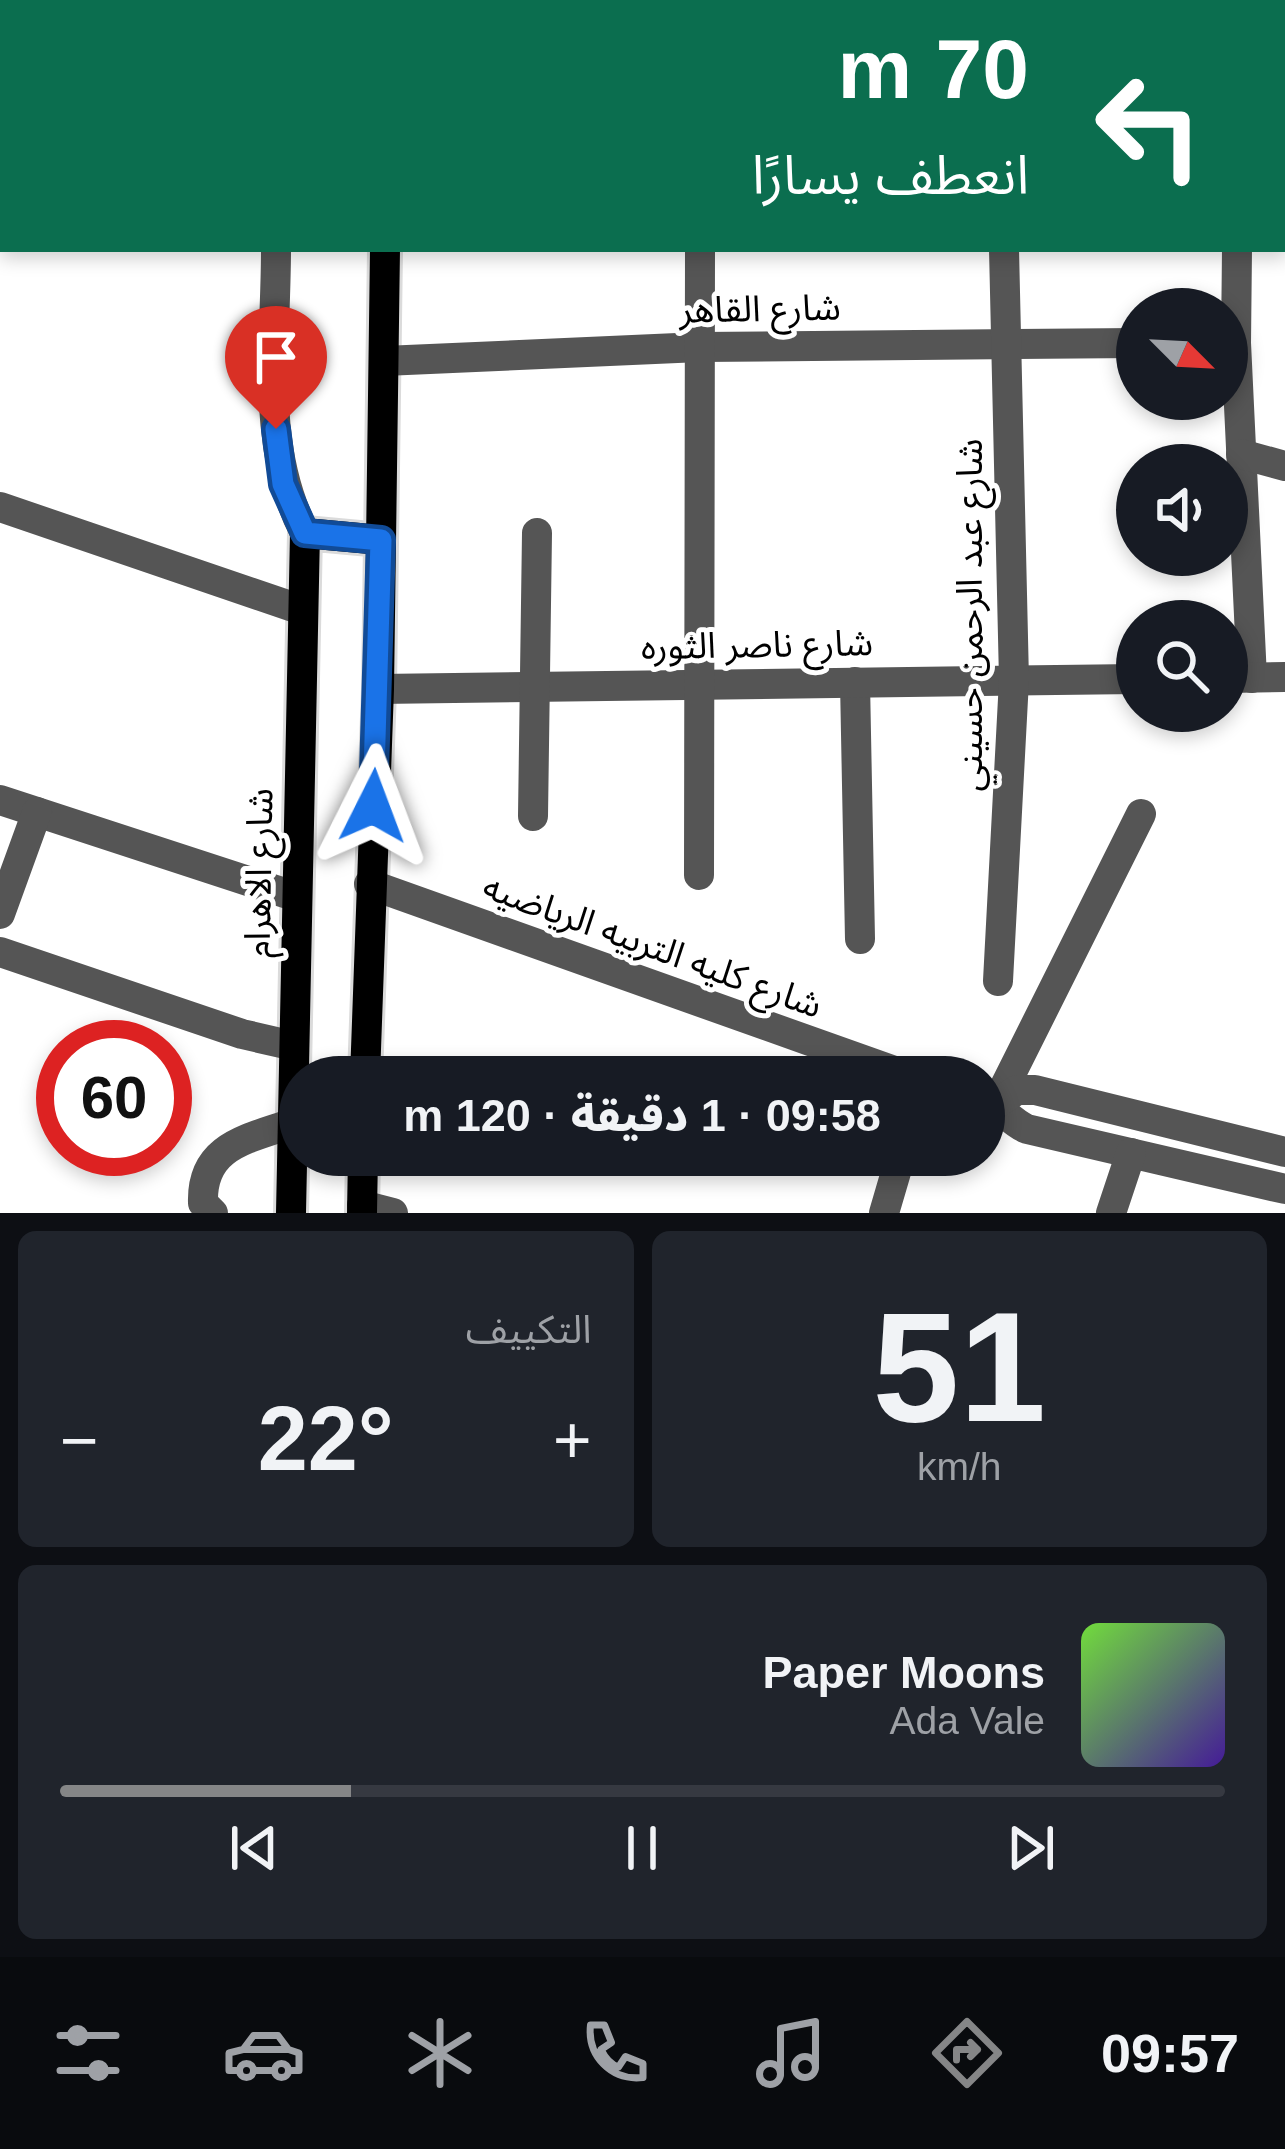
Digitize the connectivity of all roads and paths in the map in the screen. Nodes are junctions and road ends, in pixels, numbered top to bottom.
1 (276, 252) edge
2 (386, 252) edge
3 (700, 252) edge
4 (1004, 252) edge
5 (1237, 252) edge
6 (1235, 288) edge
7 (1007, 343) junction
8 (1116, 343) edge
9 (700, 347) junction
10 (384, 361) junction
11 (1248, 456) edge
12 (1285, 466) edge
13 (0, 507) edge
14 (305, 533) junction
15 (537, 533) dead end
16 (381, 540) junction
17 (302, 610) junction
18 (1285, 677) edge
19 (1248, 678) edge
20 (1116, 679) edge
21 (1014, 680) junction
22 (855, 682) junction
23 (699, 684) junction
24 (534, 686) junction
25 (379, 689) junction
26 (0, 800) edge
27 (37, 812) junction
28 (1141, 814) dead end
29 (533, 816) dead end
30 (699, 875) dead end
31 (369, 884) junction
32 (297, 897) junction
33 (0, 914) edge
34 (860, 939) dead end
35 (0, 952) edge
36 (998, 981) dead end
37 (294, 1046) junction
38 (294, 1056) edge
39 (365, 1056) edge
40 (846, 1056) edge
41 (1005, 1073) edge
42 (1005, 1095) edge
43 (1005, 1117) edge
44 (279, 1128) edge
45 (1285, 1152) edge
46 (1131, 1154) junction
47 (292, 1176) edge
48 (363, 1176) edge
49 (895, 1176) edge
50 (1285, 1189) edge
51 (362, 1209) edge
52 (213, 1213) edge
53 (291, 1213) edge
54 (393, 1213) edge
55 (884, 1213) edge
56 (1111, 1213) edge

1 - 14 street
2 - 10 main road
3 - 9 street
4 - 7 street, شارع عبد الرحمن حسيني
5 - 6 street
7 - 8 street, شارع القاهر
7 - 9 street, شارع القاهر
7 - 21 street, شارع عبد الرحمن حسيني
9 - 10 street, شارع القاهر
9 - 23 street
10 - 16 main road
11 - 12 street
13 - 17 street
14 - 16 main road
14 - 17 main road, شارع الاهرام
15 - 24 street
16 - 25 main road
17 - 32 main road, شارع الاهرام
18 - 19 street
20 - 21 street, شارع ناصر الثوره
21 - 22 street, شارع ناصر الثوره
21 - 36 street, شارع عبد الرحمن حسيني
22 - 23 street, شارع ناصر الثوره
22 - 34 street
23 - 24 street, شارع ناصر الثوره
23 - 30 street
24 - 25 street, شارع ناصر الثوره
24 - 29 street
25 - 31 main road
26 - 27 street
27 - 32 street
27 - 33 street
28 - 41 street
31 - 39 main road
31 - 40 street, شارع كليه التربيه الرياضيه
32 - 37 main road, شارع الاهرام
35 - 37 street
37 - 38 main road, شارع الاهرام
42 - 45 street
43 - 46 street
44 - 52 street
46 - 50 street
46 - 56 street
47 - 53 main road, شارع الاهرام
48 - 51 main road
49 - 55 street
51 - 54 street

